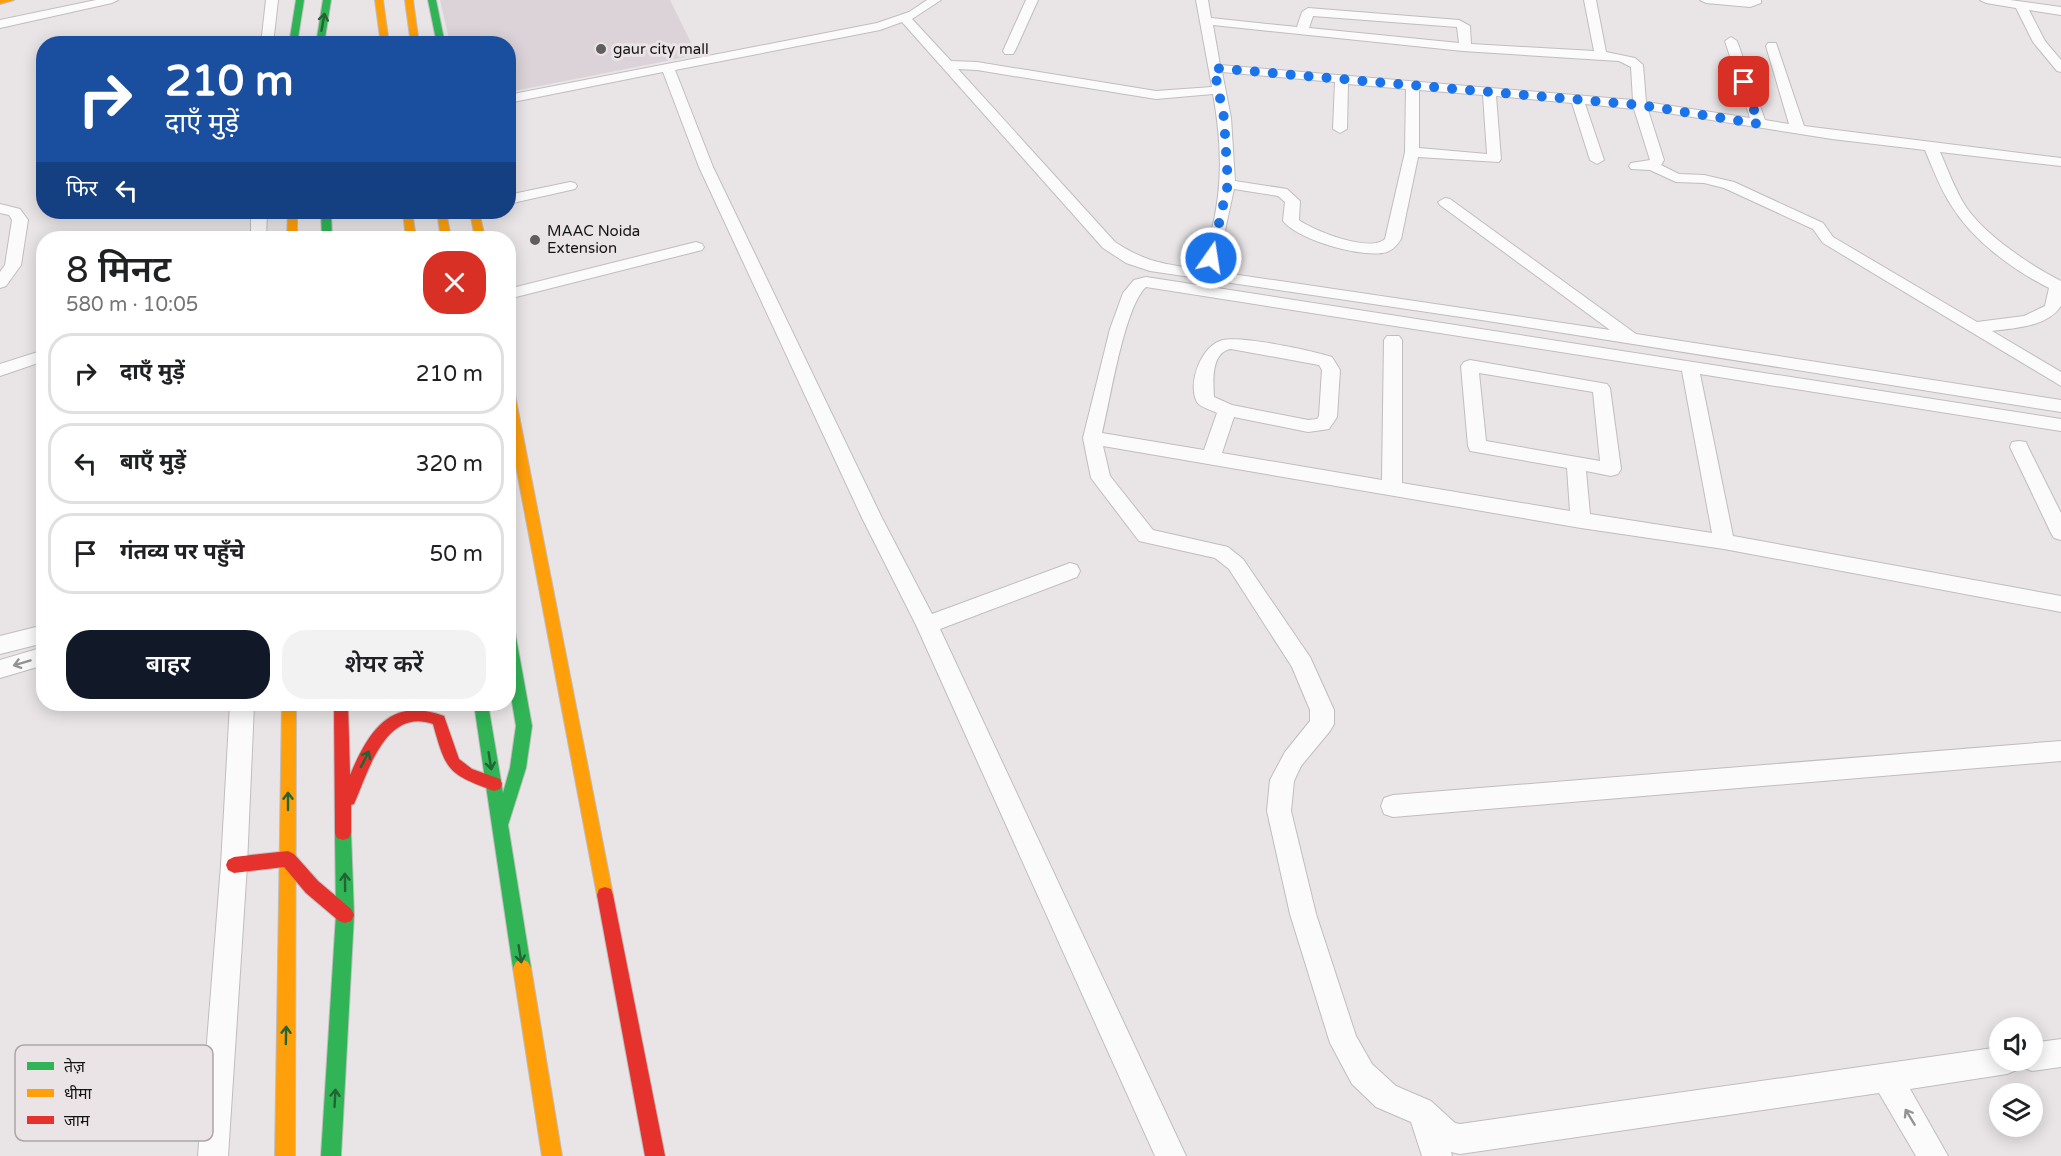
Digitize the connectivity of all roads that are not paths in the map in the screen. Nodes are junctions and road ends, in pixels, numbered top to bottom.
1 (10, 0) edge
2 (112, 0) edge
3 (272, 0) edge
4 (327, 0) edge
5 (379, 0) edge
6 (409, 0) edge
7 (432, 0) edge
8 (935, 0) edge
9 (1032, 0) edge
10 (1202, 0) edge
11 (1337, 0) edge
12 (1590, 0) edge
13 (1706, 0) edge
14 (1755, 0) edge
15 (1986, 0) edge
16 (0, 2) edge
17 (298, 6) edge
18 (2021, 6) junction
19 (2061, 11) edge
20 (1337, 14) junction
21 (270, 16) junction
22 (905, 18) junction
23 (1208, 21) junction
24 (3, 30) edge
25 (1302, 30) junction
26 (268, 36) edge
27 (293, 36) edge
28 (321, 36) edge
29 (397, 36) edge
30 (401, 36) edge
31 (439, 36) edge
32 (1731, 41) dead end
33 (1772, 46) dead end
34 (1465, 47) junction
35 (1008, 51) dead end
36 (1601, 56) junction
37 (947, 65) junction
38 (1214, 68) junction
39 (2061, 68) edge
40 (668, 69) junction
41 (1342, 80) junction
42 (1413, 86) junction
43 (1219, 90) junction
44 (1489, 93) junction
45 (516, 98) edge
46 (1577, 99) junction
47 (1640, 105) junction
48 (1759, 124) junction
49 (1340, 129) dead end
50 (1798, 130) junction
51 (1931, 147) junction
52 (1412, 152) junction
53 (1597, 160) dead end
54 (2061, 162) edge
55 (1636, 166) dead end
56 (1653, 166) junction
57 (1228, 184) junction
58 (570, 186) dead end
59 (516, 198) edge
60 (1445, 202) dead end
61 (0, 208) edge
62 (696, 247) dead end
63 (1199, 274) junction
64 (0, 283) edge
65 (2060, 286) edge
66 (516, 292) edge
67 (1974, 328) junction
68 (1634, 339) junction
69 (1393, 340) dead end
70 (36, 357) edge
71 (1, 367) edge
72 (1690, 368) junction
73 (2061, 380) edge
74 (2061, 406) edge
75 (1227, 410) junction
76 (2061, 425) edge
77 (516, 432) edge
78 (1092, 438) junction
79 (2019, 447) dead end
80 (1211, 457) junction
81 (1575, 462) junction
82 (1392, 489) junction
83 (1581, 521) junction
84 (2061, 533) edge
85 (1724, 542) junction
86 (1070, 571) dead end
87 (2061, 604) edge
88 (927, 626) junction
89 (36, 636) edge
90 (0, 645) edge
91 (36, 658) edge
92 (0, 669) edge
93 (516, 679) edge
94 (242, 711) edge
95 (289, 711) edge
96 (341, 711) edge
97 (482, 711) edge
98 (2061, 751) edge
99 (494, 784) junction
100 (1393, 806) dead end
101 (343, 813) junction
102 (501, 828) junction
103 (288, 859) junction
104 (234, 865) junction
105 (345, 915) junction
106 (2061, 1053) edge
107 (2043, 1055) edge
108 (1989, 1063) edge
109 (1887, 1078) junction
110 (1422, 1111) junction
111 (213, 1156) edge
112 (285, 1156) edge
113 (331, 1156) edge
114 (552, 1156) edge
115 (655, 1156) edge
116 (1171, 1156) edge
117 (1437, 1156) edge
118 (1933, 1156) edge

1 - 16 street
2 - 24 street
3 - 21 street
28 -> 4 street
5 - 29 street
6 - 30 street
7 - 31 street
8 - 22 street
9 - 35 street
10 - 23 street
11 - 20 street
12 - 36 street
13 - 14 street
15 - 18 street
17 - 21 street
17 - 27 street
18 - 19 street
18 - 39 street
20 - 25 street
20 - 34 street
21 - 26 street
22 - 37 street
22 - 40 street
23 - 25 street
23 - 38 street
25 - 34 street
32 - 48 street
33 - 50 street
34 - 36 street
36 - 47 street
37 - 43 street
37 - 63 street
38 - 41 street
38 - 43 street
40 - 45 street
40 - 88 street
41 - 42 street
41 - 49 street
42 - 44 street
42 - 52 street
43 - 57 street
44 - 46 street
44 - 52 street
46 - 47 street
46 - 53 street
47 - 48 street
47 - 56 street
48 - 50 street
50 - 51 street
51 - 54 street
51 - 65 street
52 - 57 street
55 - 56 street
56 - 67 street
57 - 63 street
58 - 59 street
60 - 68 street
61 - 64 street
62 - 66 street
63 - 68 street
65 - 67 street
67 - 73 street
68 - 74 street
69 - 82 street
70 - 71 street
72 - 76 street
72 - 78 street
72 - 85 street
75 - 75 street
75 - 80 street
77 - 115 street
78 - 80 street
78 - 110 street
79 - 84 street
80 - 82 street
81 - 81 street
81 - 83 street
82 - 83 street
83 - 85 street
85 - 87 street
86 - 88 street
88 - 116 street
89 - 90 street
91 -> 92 street
93 - 102 street
94 - 104 street
103 -> 95 street
96 - 101 street
97 -> 99 street
98 - 100 street
101 -> 99 street
99 - 102 street
105 -> 101 street
102 -> 114 street
103 - 104 street
103 - 105 street
112 -> 103 street
104 - 111 street
113 -> 105 street
106 - 107 street
108 - 109 street
109 - 110 street
118 -> 109 street
110 - 117 street

